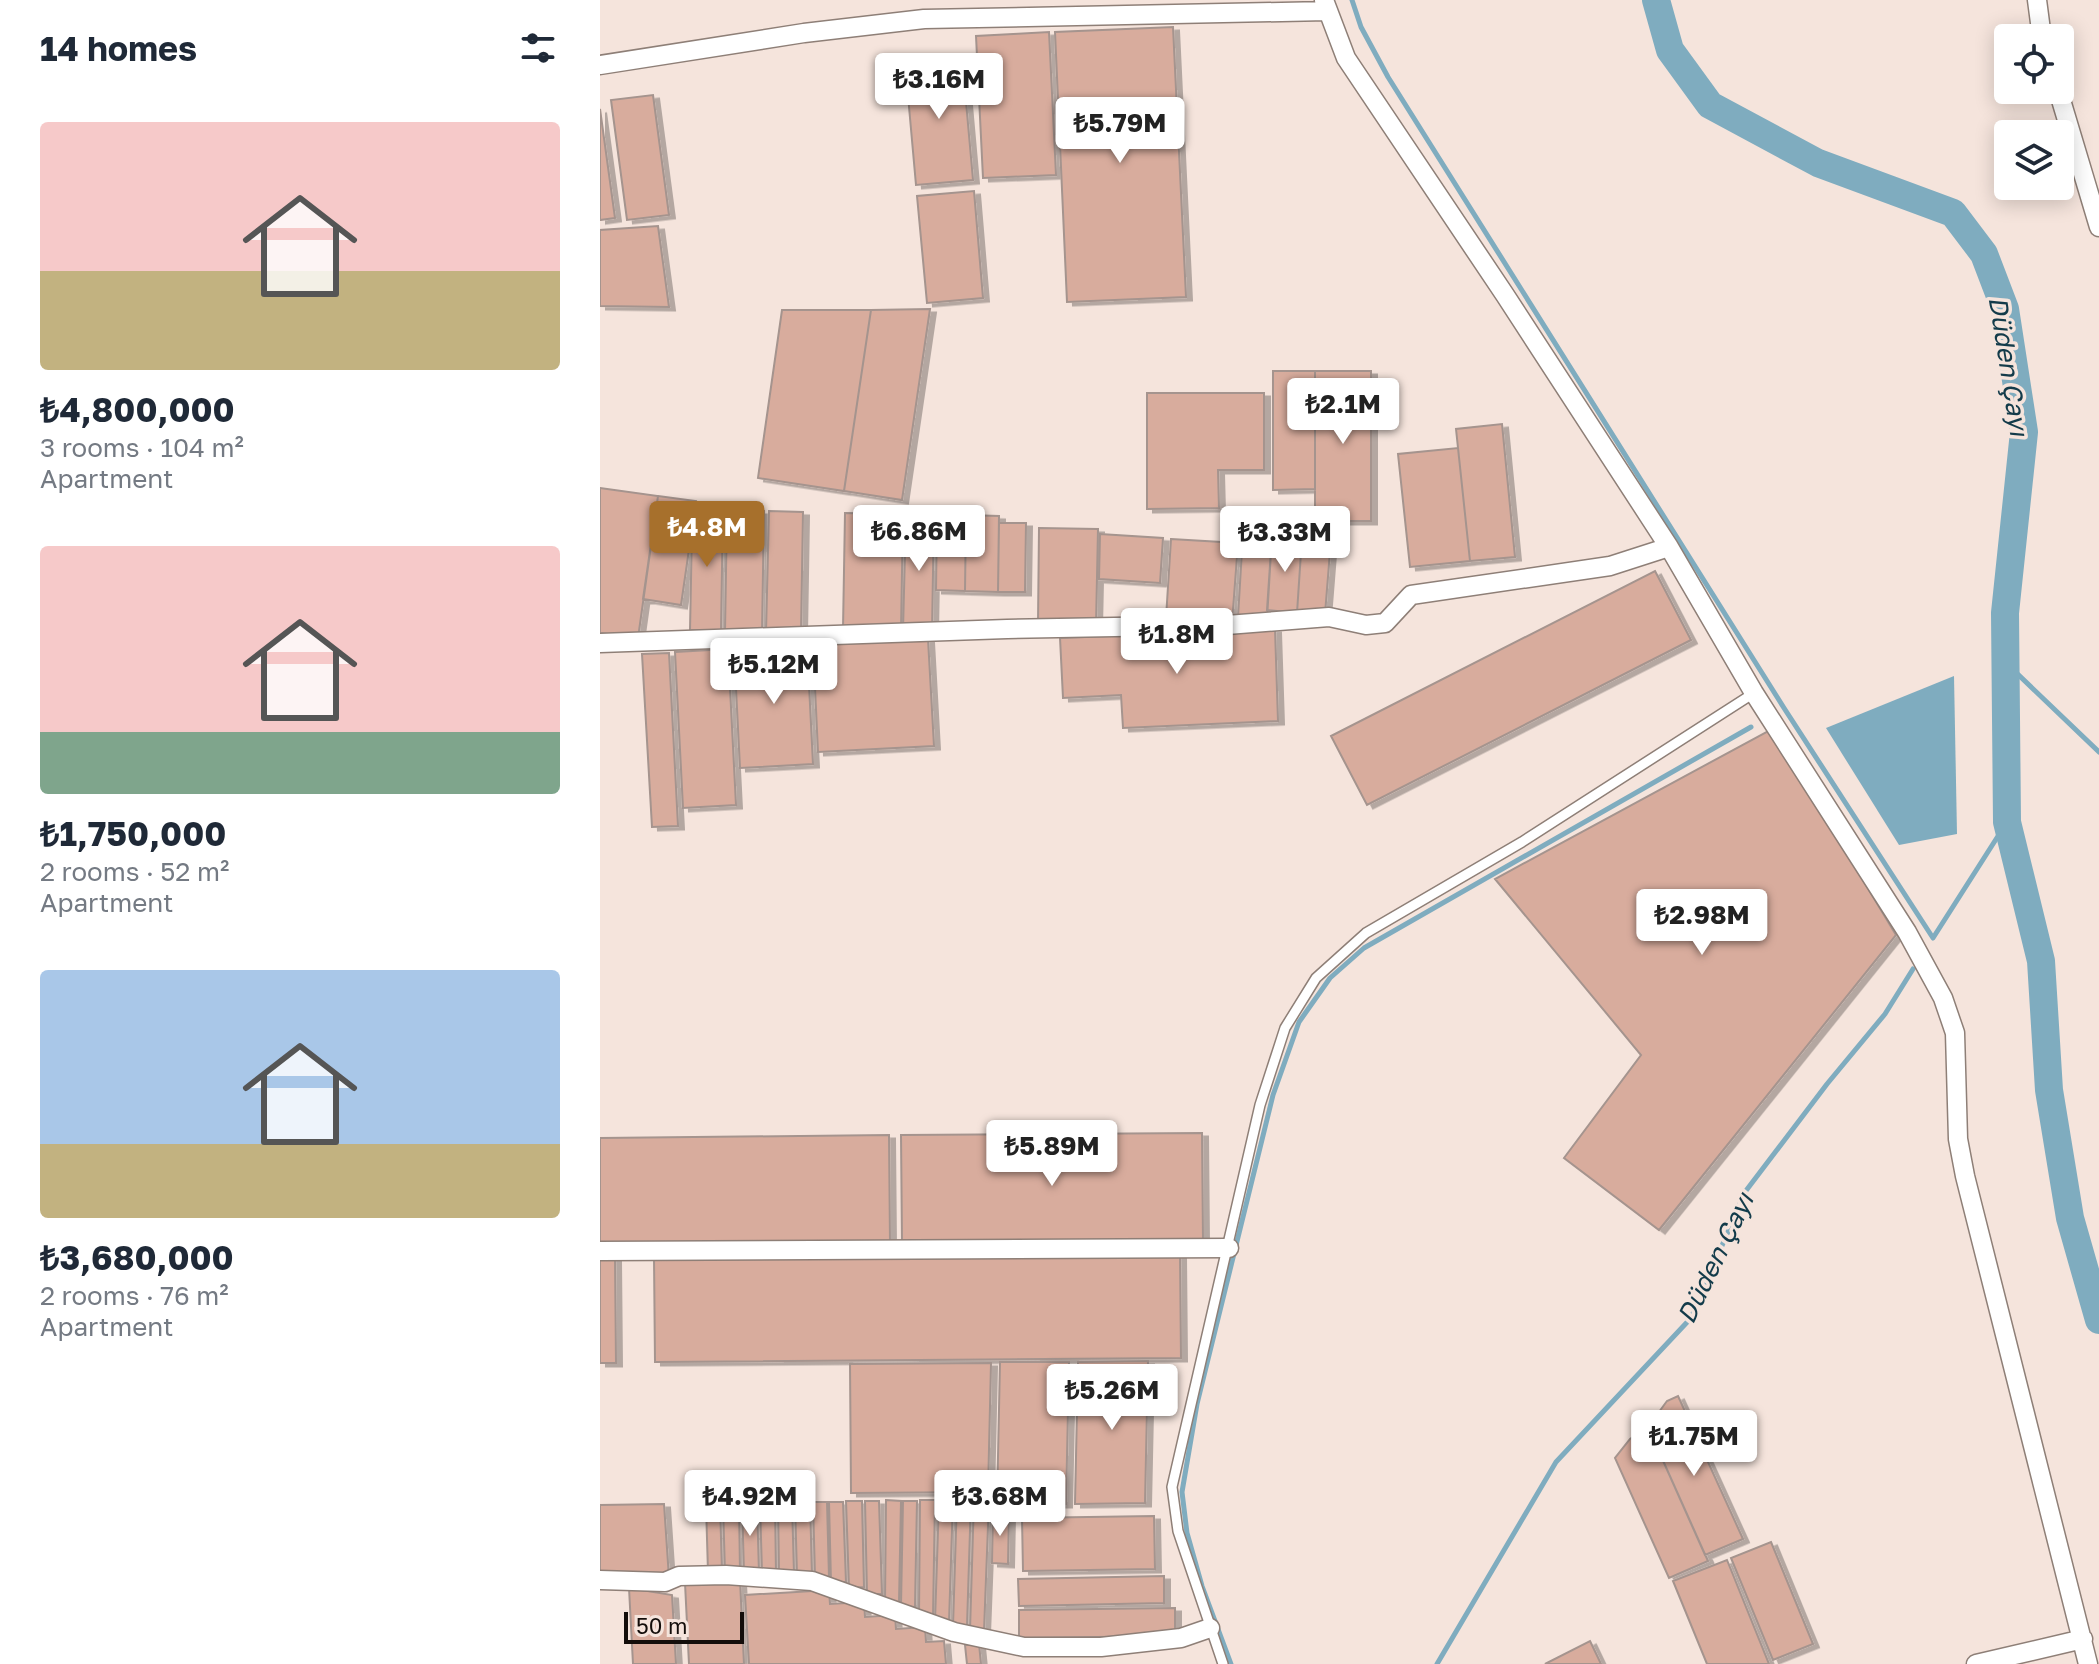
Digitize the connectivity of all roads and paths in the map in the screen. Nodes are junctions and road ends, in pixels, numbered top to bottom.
1 (2037, 0) edge
2 (1326, 6) edge
3 (2040, 24) edge
4 (600, 65) edge
5 (2062, 104) edge
6 (2099, 227) edge
7 (1669, 547) junction
8 (600, 643) edge
9 (1754, 693) junction
10 (1229, 1248) junction
11 (600, 1251) edge
12 (600, 1580) edge
13 (1210, 1628) junction
14 (2083, 1639) junction
15 (1223, 1664) edge
16 (1976, 1664) edge
17 (2088, 1664) edge

1 - 3 street
2 - 4 street
2 - 7 street
5 - 6 street
7 - 8 street
7 - 9 street
9 - 10 lane
9 - 14 street
10 - 11 street
10 - 13 lane
12 - 13 street
13 - 15 lane
14 - 16 street
14 - 17 street

